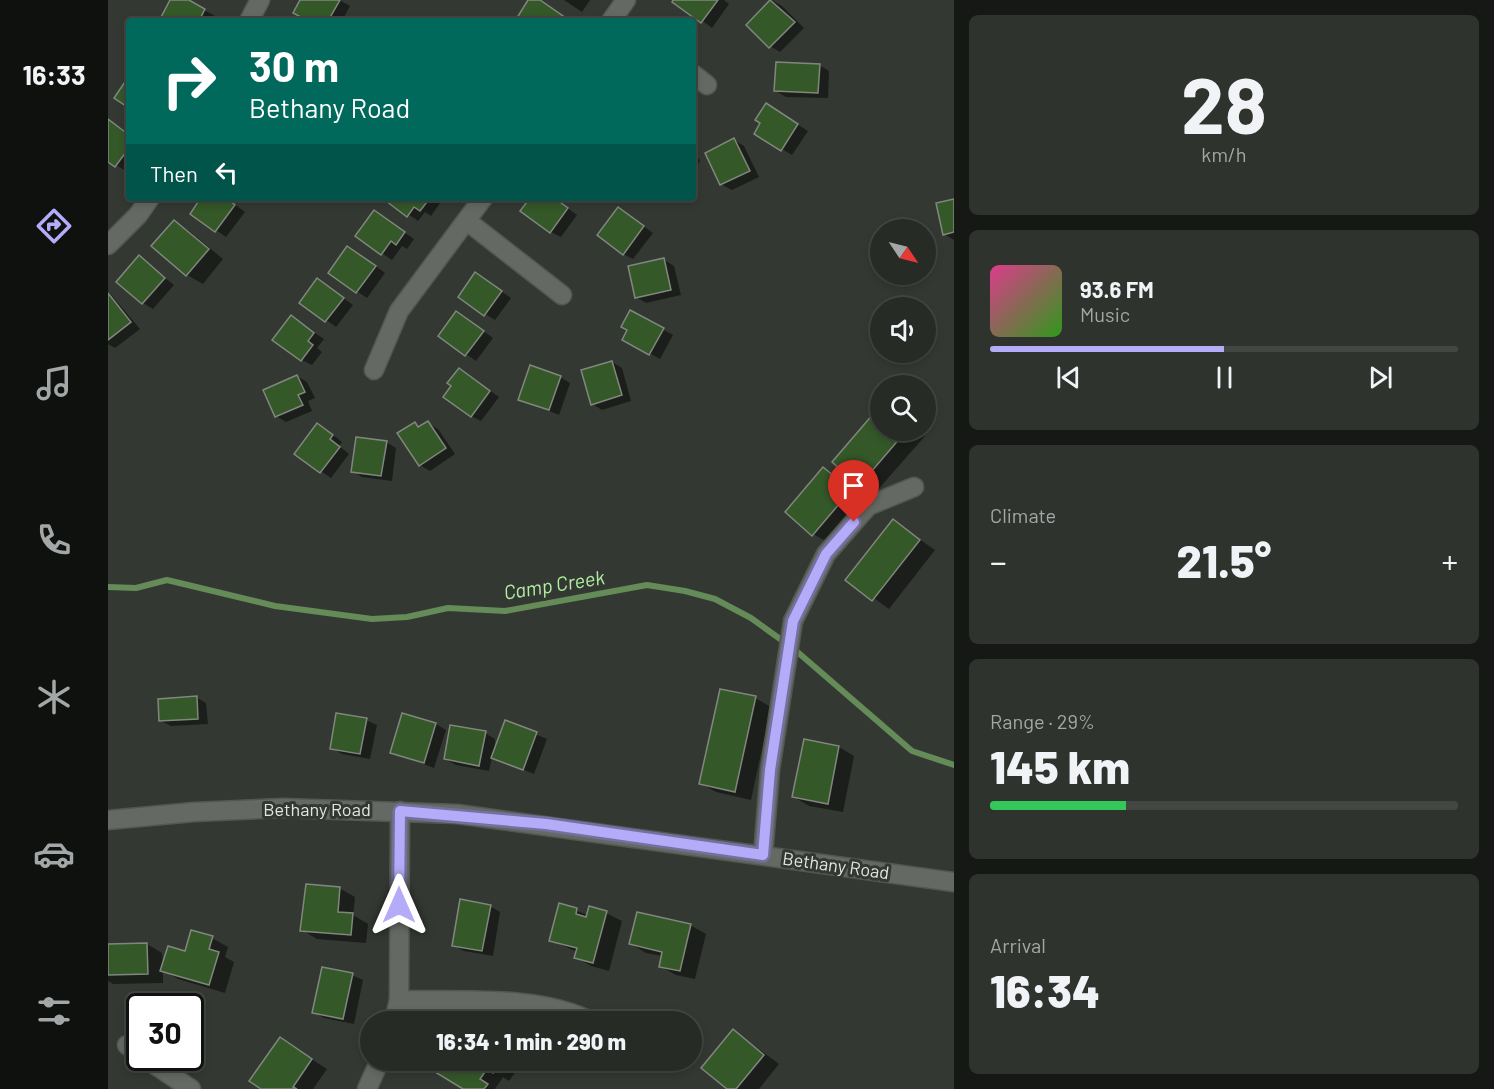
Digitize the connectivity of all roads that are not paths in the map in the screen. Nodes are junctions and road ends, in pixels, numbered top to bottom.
1 (260, 0) edge
2 (251, 18) edge
3 (147, 201) edge
4 (481, 201) edge
5 (466, 221) junction
6 (108, 245) edge
7 (562, 295) dead end
8 (374, 370) dead end
9 (914, 487) dead end
10 (400, 811) junction
11 (108, 820) edge
12 (763, 855) junction
13 (954, 882) edge
14 (399, 1000) junction
15 (396, 1011) edge
16 (568, 1011) edge
17 (164, 1071) edge
18 (375, 1071) edge
19 (191, 1089) edge
20 (367, 1089) edge

1 - 2 street
3 - 6 street
4 - 5 street
5 - 7 street
5 - 8 street
9 - 12 street
10 - 11 street, Bethany Road
10 - 12 street, Bethany Road
10 - 14 street
12 - 13 street, Bethany Road
14 - 15 street
14 - 16 street
17 - 19 street
18 - 20 street

